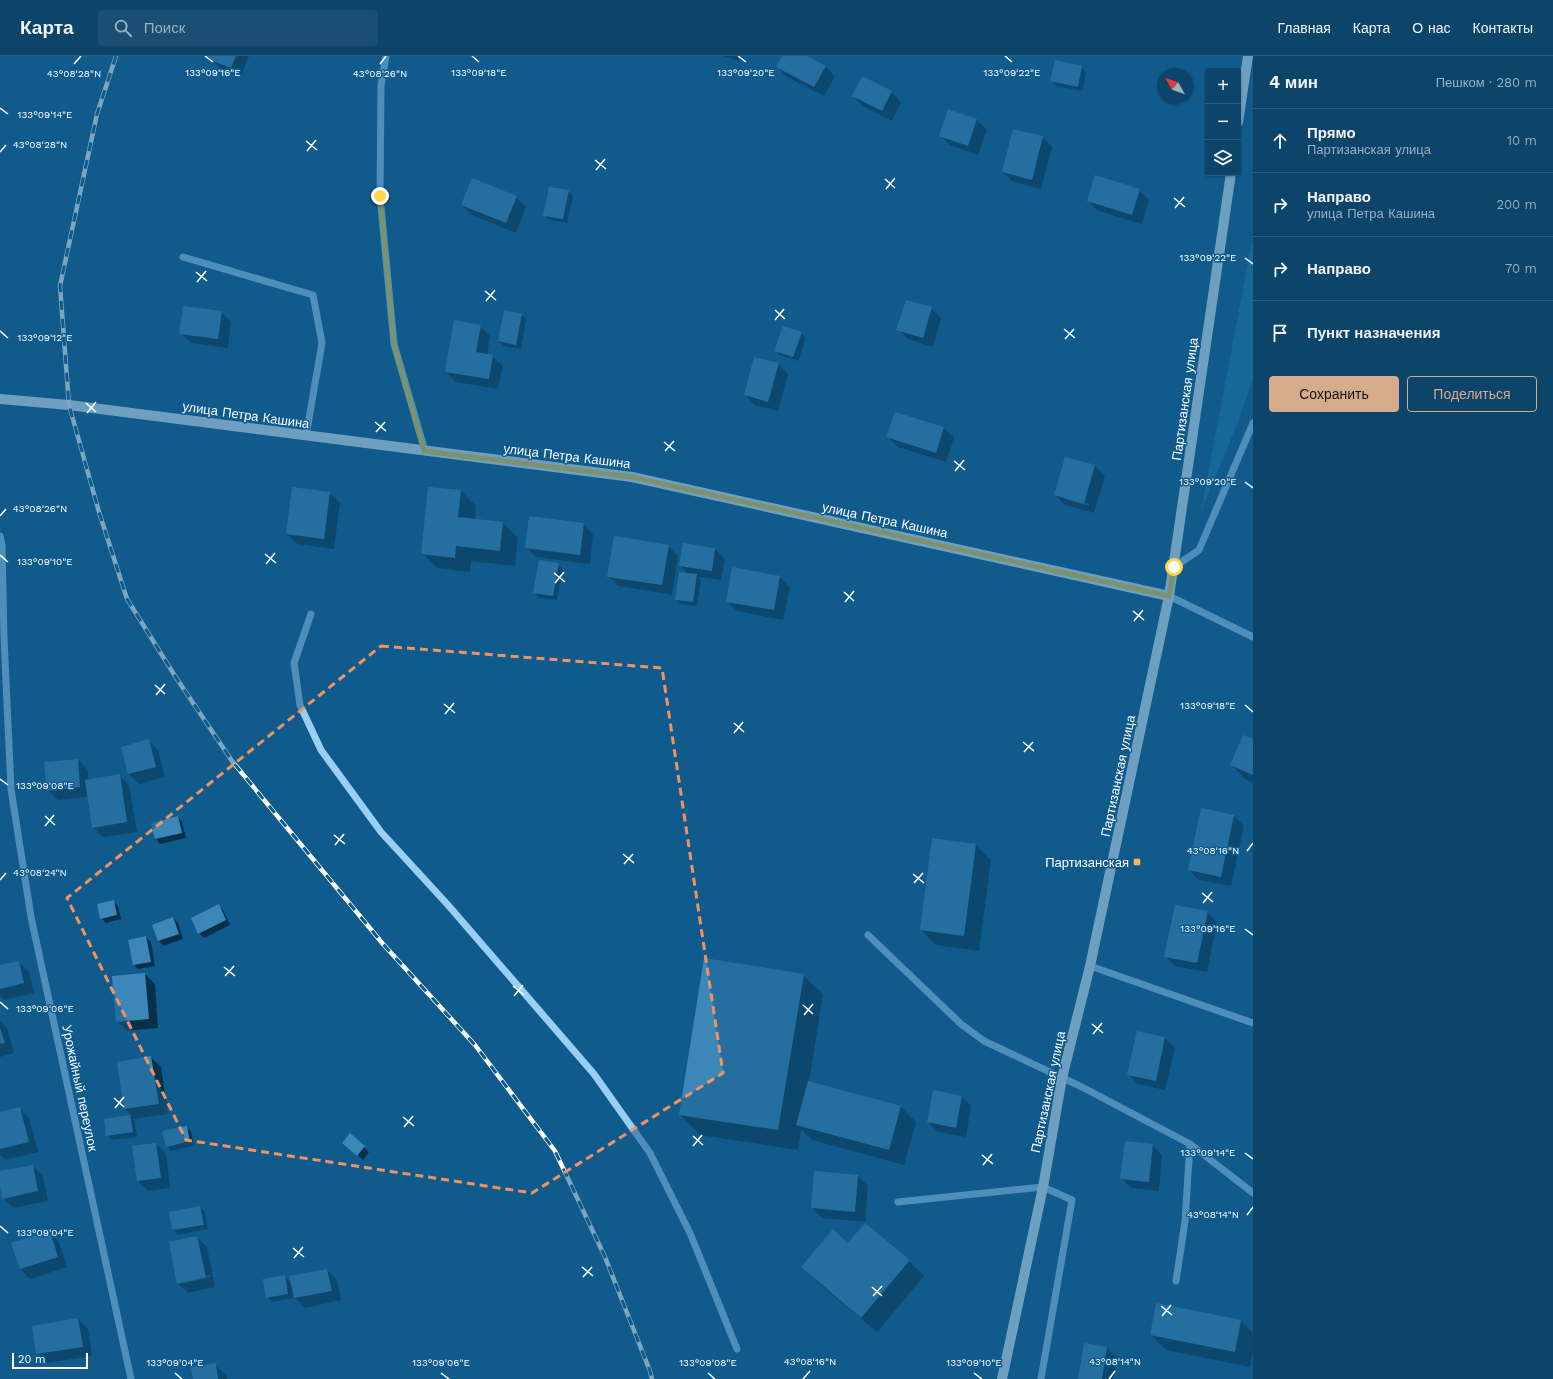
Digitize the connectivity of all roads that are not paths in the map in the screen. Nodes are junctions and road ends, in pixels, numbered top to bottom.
1 (386, 56) edge
2 (1248, 56) edge
3 (1241, 104) edge
4 (1231, 176) edge
5 (183, 257) dead end
6 (0, 399) edge
7 (1253, 423) edge
8 (306, 436) junction
9 (424, 451) junction
10 (0, 536) edge
11 (1174, 567) junction
12 (1169, 596) junction
13 (311, 614) dead end
14 (1253, 637) edge
15 (868, 935) dead end
16 (1090, 966) junction
17 (1253, 1023) edge
18 (1062, 1078) junction
19 (1190, 1144) junction
20 (1043, 1187) junction
21 (1253, 1192) edge
22 (898, 1202) dead end
23 (1176, 1281) dead end
24 (737, 1349) dead end
25 (131, 1379) edge
26 (1002, 1379) edge
27 (1041, 1379) edge

1 - 9 street
2 - 3 main road
4 - 11 main road, Партизанская улица
5 - 8 street
6 - 8 main road, улица Петра Кашина
7 - 11 street
8 - 9 main road, улица Петра Кашина
9 - 12 main road, улица Петра Кашина
10 - 25 street, Урожайный переулок
11 - 12 main road, Партизанская улица
12 - 14 street
12 - 16 main road, Партизанская улица
13 - 24 street
15 - 18 street
16 - 17 street
16 - 18 main road, Партизанская улица
18 - 19 street
18 - 20 main road, Партизанская улица
19 - 21 street
19 - 23 street
20 - 22 street
20 - 26 main road, Партизанская улица
20 - 27 street

